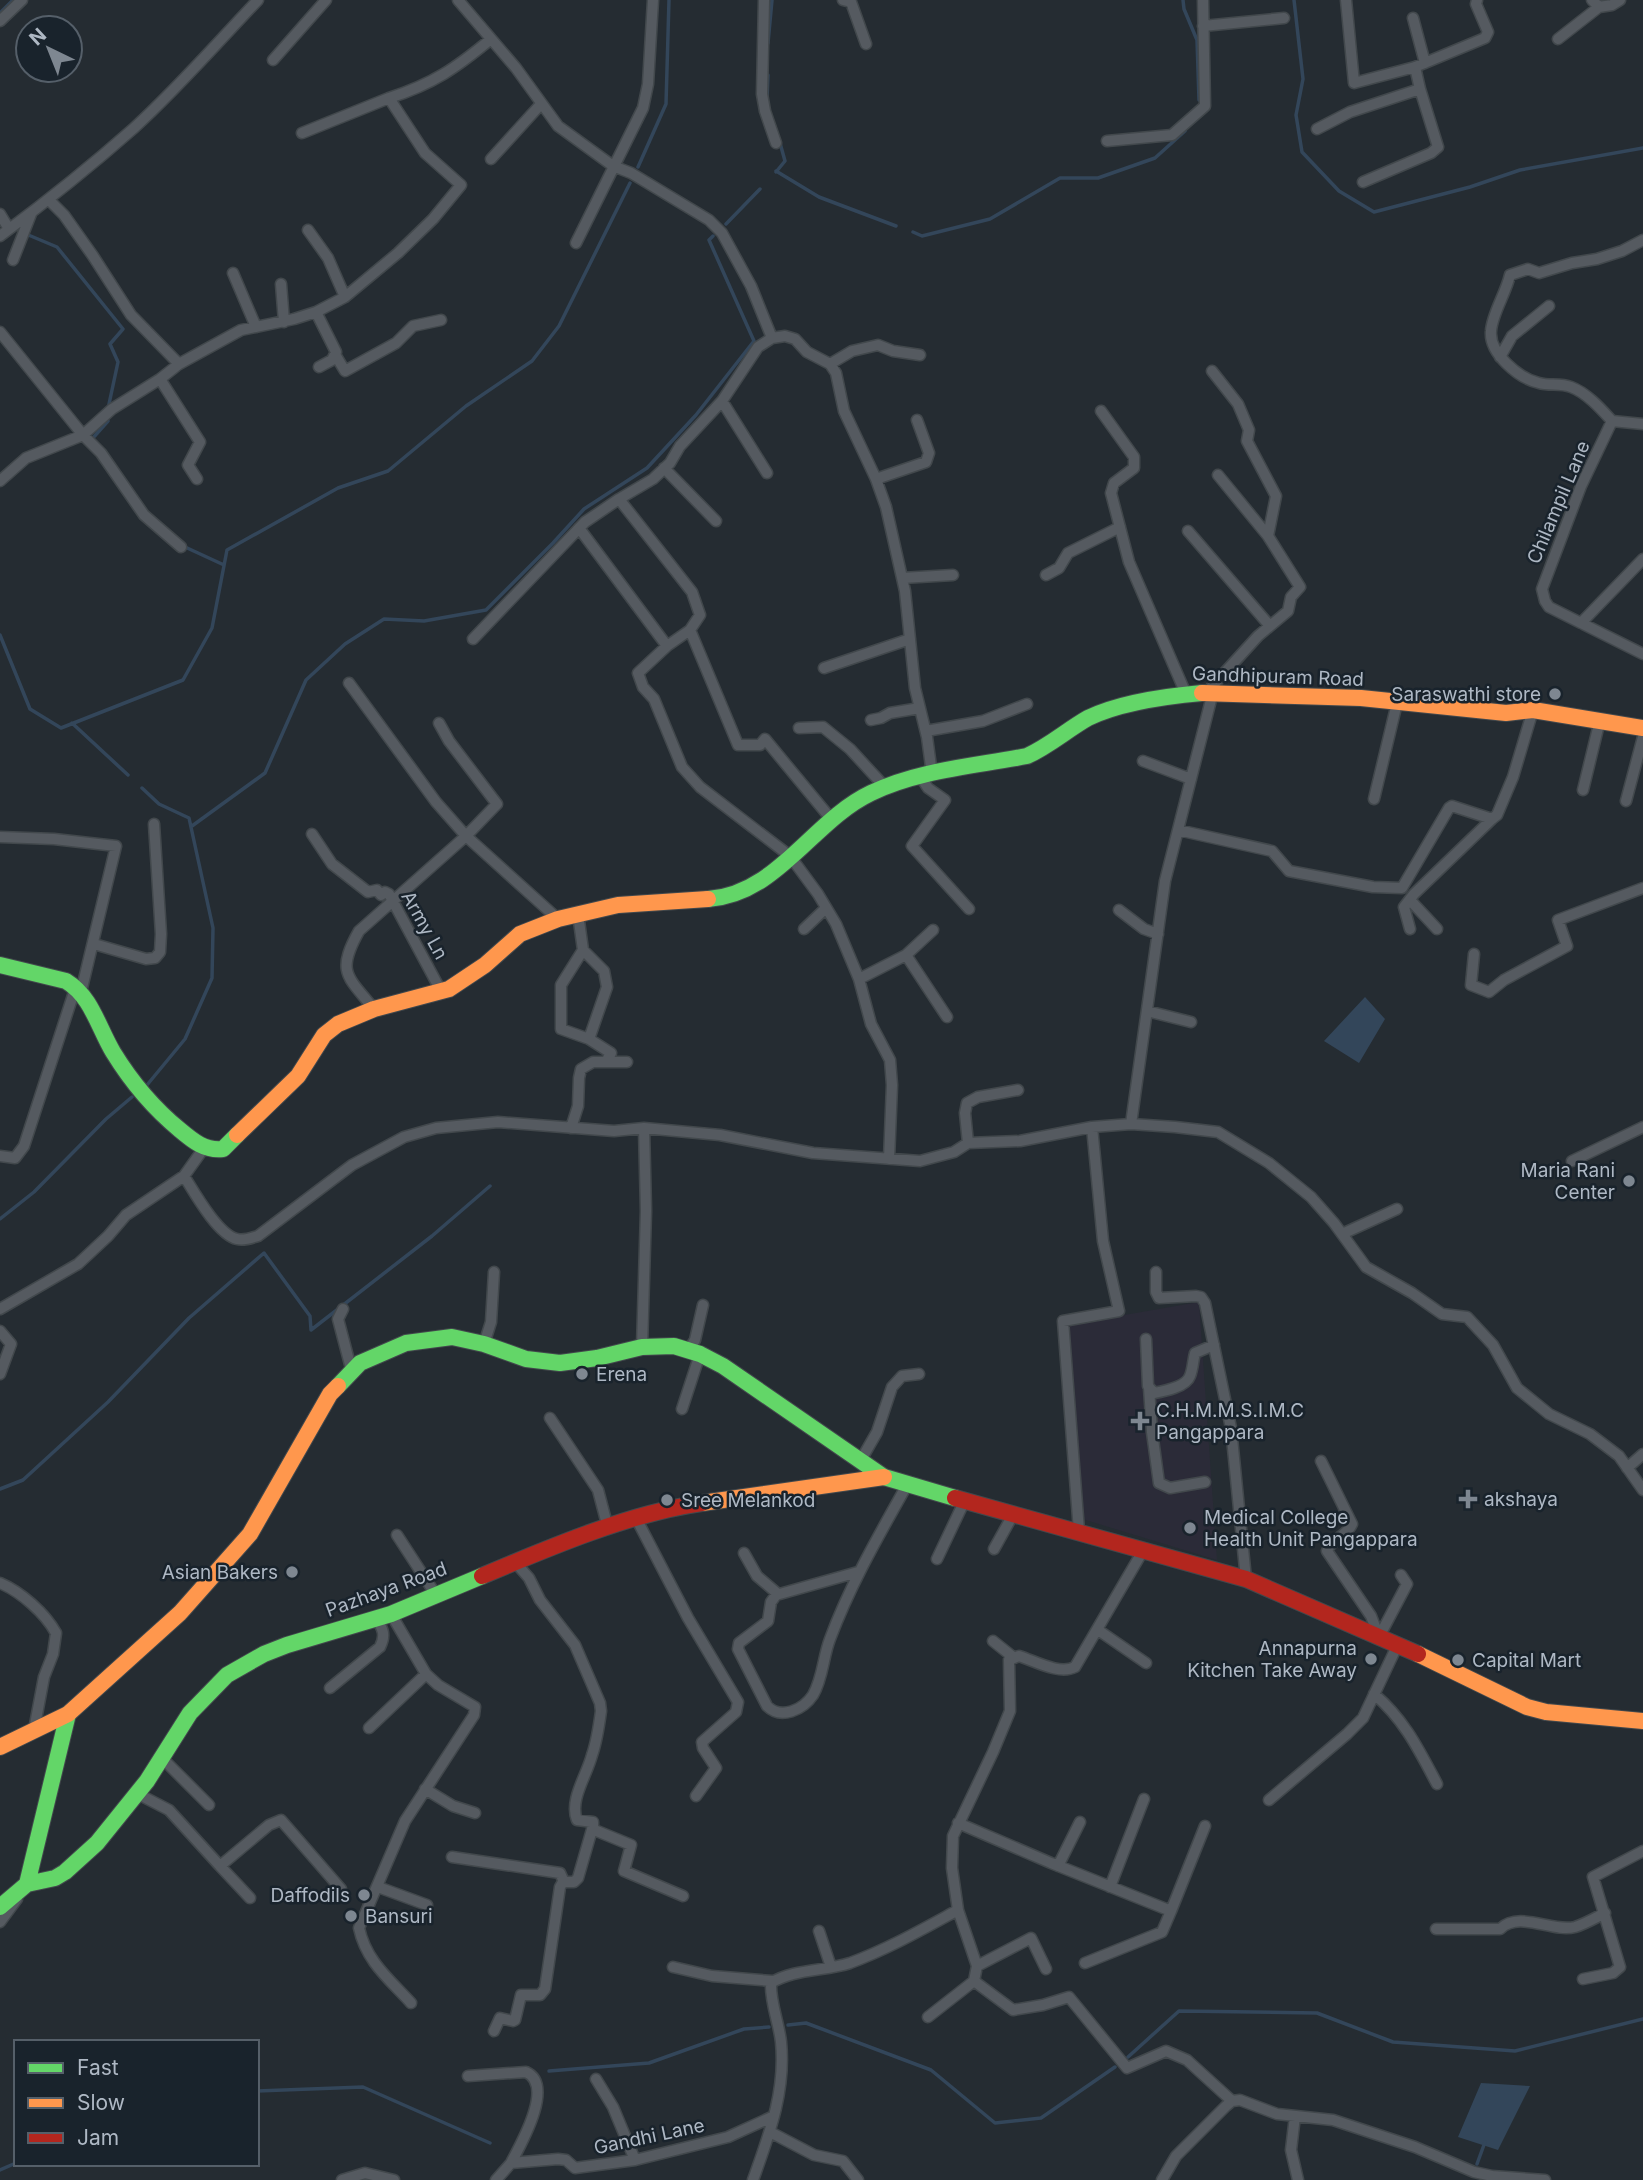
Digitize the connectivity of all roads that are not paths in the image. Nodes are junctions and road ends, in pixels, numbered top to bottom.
1 (22, 0) edge
2 (258, 0) edge
3 (326, 0) edge
4 (458, 0) edge
5 (653, 0) edge
6 (764, 0) edge
7 (843, 0) edge
8 (1203, 0) edge
9 (1346, 0) edge
10 (1477, 0) edge
11 (1620, 0) edge
12 (1595, 3) edge
13 (1284, 18) dead end
14 (1413, 18) dead end
15 (0, 21) edge
16 (1203, 26) junction
17 (1558, 39) dead end
18 (491, 40) junction
19 (866, 44) dead end
20 (273, 60) dead end
21 (1420, 65) junction
22 (1420, 89) junction
23 (389, 98) junction
24 (541, 104) junction
25 (1317, 129) dead end
26 (302, 133) dead end
27 (1107, 141) dead end
28 (776, 143) dead end
29 (491, 159) dead end
30 (614, 166) junction
31 (1363, 182) dead end
32 (49, 200) junction
33 (31, 213) junction
34 (0, 214) edge
35 (308, 230) dead end
36 (5, 232) edge
37 (1643, 240) edge
38 (576, 243) dead end
39 (13, 260) dead end
40 (233, 273) dead end
41 (281, 284) dead end
42 (345, 297) junction
43 (1549, 306) dead end
44 (316, 312) junction
45 (441, 320) dead end
46 (284, 321) junction
47 (256, 327) junction
48 (0, 332) edge
49 (772, 338) junction
50 (919, 355) dead end
51 (336, 356) junction
52 (1500, 357) junction
53 (178, 364) junction
54 (830, 364) junction
55 (319, 367) dead end
56 (1212, 370) dead end
57 (160, 379) junction
58 (722, 401) junction
59 (1101, 411) dead end
60 (917, 419) dead end
61 (1612, 421) junction
62 (1643, 424) edge
63 (83, 435) junction
64 (664, 468) junction
65 (767, 473) dead end
66 (1218, 475) dead end
67 (197, 479) dead end
68 (876, 479) junction
69 (0, 481) edge
70 (619, 499) junction
71 (716, 521) dead end
72 (1120, 527) junction
73 (579, 528) junction
74 (1188, 531) dead end
75 (1268, 536) junction
76 (181, 547) dead end
77 (1643, 559) edge
78 (953, 575) dead end
79 (1046, 575) dead end
80 (902, 578) junction
81 (1581, 623) junction
82 (1270, 626) junction
83 (690, 630) junction
84 (473, 639) dead end
85 (910, 639) junction
86 (667, 646) junction
87 (1643, 654) edge
88 (824, 668) dead end
89 (349, 683) dead end
90 (1210, 692) junction
91 (1186, 694) junction
92 (1396, 703) junction
93 (1027, 704) dead end
94 (920, 708) junction
95 (1533, 710) junction
96 (871, 720) dead end
97 (1600, 720) junction
98 (439, 723) dead end
99 (799, 728) dead end
100 (1643, 728) edge
101 (926, 731) junction
102 (1643, 737) edge
103 (1143, 761) dead end
104 (926, 775) junction
105 (1191, 779) junction
106 (885, 787) junction
107 (1583, 790) dead end
108 (1374, 799) dead end
109 (1626, 801) dead end
110 (1492, 819) junction
111 (832, 820) junction
112 (154, 824) dead end
113 (1178, 831) junction
114 (313, 834) dead end
115 (466, 836) junction
116 (0, 837) edge
117 (790, 856) junction
118 (1406, 883) junction
119 (1643, 888) edge
120 (1413, 896) junction
121 (392, 901) junction
122 (826, 908) junction
123 (969, 909) dead end
124 (1119, 910) dead end
125 (578, 914) junction
126 (558, 919) junction
127 (804, 929) dead end
128 (1410, 929) dead end
129 (1437, 929) dead end
130 (933, 930) dead end
131 (1158, 934) junction
132 (94, 944) junction
133 (583, 950) junction
134 (1474, 954) dead end
135 (906, 955) junction
136 (0, 965) edge
137 (859, 979) junction
138 (79, 989) junction
139 (441, 991) junction
140 (374, 1009) junction
141 (1147, 1011) junction
142 (947, 1017) dead end
143 (1191, 1022) dead end
144 (589, 1039) junction
145 (606, 1062) junction
146 (627, 1062) dead end
147 (1018, 1090) dead end
148 (1131, 1124) junction
149 (1092, 1127) junction
150 (1643, 1127) edge
151 (571, 1128) junction
152 (644, 1128) junction
153 (968, 1143) junction
154 (204, 1148) junction
155 (0, 1156) edge
156 (889, 1159) junction
157 (1573, 1161) dead end
158 (184, 1177) junction
159 (1397, 1209) dead end
160 (1342, 1234) junction
161 (494, 1272) dead end
162 (1156, 1272) dead end
163 (703, 1305) dead end
164 (0, 1309) edge
165 (343, 1309) dead end
166 (0, 1331) edge
167 (1146, 1339) dead end
168 (484, 1344) junction
169 (1214, 1345) junction
170 (642, 1348) junction
171 (694, 1352) junction
172 (352, 1371) junction
173 (0, 1374) edge
174 (919, 1374) dead end
175 (1149, 1388) junction
176 (682, 1409) dead end
177 (550, 1418) dead end
178 (1643, 1454) edge
179 (861, 1460) junction
180 (1321, 1461) dead end
181 (1628, 1468) junction
182 (884, 1476) junction
183 (1205, 1482) dead end
184 (907, 1485) junction
185 (1643, 1490) edge
186 (965, 1500) junction
187 (1014, 1513) junction
188 (636, 1518) junction
189 (608, 1528) junction
190 (1079, 1531) junction
191 (397, 1535) dead end
192 (994, 1549) dead end
193 (1144, 1549) junction
194 (744, 1553) dead end
195 (937, 1559) dead end
196 (515, 1562) junction
197 (858, 1572) junction
198 (1401, 1575) dead end
199 (1246, 1579) junction
200 (0, 1583) edge
201 (778, 1594) junction
202 (436, 1595) junction
203 (384, 1616) junction
204 (1098, 1630) junction
205 (1379, 1637) junction
206 (993, 1641) dead end
207 (1398, 1644) junction
208 (1013, 1657) junction
209 (1146, 1663) dead end
210 (426, 1674) junction
211 (330, 1688) dead end
212 (1374, 1694) junction
213 (68, 1714) junction
214 (1643, 1721) edge
215 (369, 1728) dead end
216 (34, 1730) junction
217 (0, 1747) edge
218 (162, 1758) junction
219 (1437, 1784) dead end
220 (425, 1789) junction
221 (138, 1794) junction
222 (696, 1796) dead end
223 (1144, 1798) dead end
224 (1269, 1800) dead end
225 (209, 1805) dead end
226 (475, 1813) dead end
227 (1080, 1822) dead end
228 (958, 1823) junction
229 (1205, 1826) dead end
230 (592, 1829) junction
231 (1643, 1851) edge
232 (452, 1857) dead end
233 (220, 1866) junction
234 (1058, 1866) junction
235 (564, 1882) junction
236 (27, 1884) junction
237 (377, 1887) junction
238 (1110, 1887) junction
239 (341, 1889) dead end
240 (683, 1896) dead end
241 (250, 1898) dead end
242 (427, 1905) dead end
243 (0, 1907) edge
244 (958, 1910) junction
245 (1171, 1911) junction
246 (1605, 1913) junction
247 (0, 1922) edge
248 (1436, 1929) dead end
249 (819, 1931) dead end
250 (1085, 1963) dead end
251 (977, 1966) junction
252 (673, 1967) dead end
253 (831, 1967) junction
254 (1046, 1969) dead end
255 (1583, 1979) dead end
256 (974, 1981) junction
257 (772, 1982) junction
258 (411, 2003) dead end
259 (928, 2017) dead end
260 (494, 2031) dead end
261 (468, 2076) dead end
262 (596, 2079) dead end
263 (1232, 2101) junction
264 (774, 2116) junction
265 (1295, 2116) junction
266 (770, 2132) junction
267 (635, 2160) junction
268 (511, 2163) junction
269 (1492, 2179) edge
270 (342, 2180) edge
271 (394, 2180) edge
272 (496, 2180) edge
273 (752, 2180) edge
274 (858, 2180) edge
275 (1162, 2180) edge
276 (1298, 2180) edge
277 (1545, 2180) edge

1 - 15 street
2 - 32 street
3 - 20 street
4 - 18 street
5 - 30 street
6 - 28 street
7 - 19 street
8 - 16 street
9 - 21 street
10 - 21 street
11 - 12 street
12 - 17 street
13 - 16 street
14 - 21 street
16 - 27 street
18 - 23 street
18 - 24 street
21 - 22 street
22 - 25 street
22 - 31 street
23 - 26 street
23 - 42 street
24 - 29 street
24 - 30 street
30 - 38 street
30 - 49 street
32 - 33 street
32 - 53 street
33 - 36 street
33 - 39 street
34 - 36 street
35 - 42 street
37 - 52 street
40 - 47 street
41 - 46 street
42 - 44 street
43 - 52 street
44 - 46 street
44 - 51 street
45 - 51 street
46 - 47 street
47 - 53 street
48 - 63 street
49 - 54 street
49 - 58 street
50 - 54 street
51 - 55 street
52 - 61 street
53 - 57 street
54 - 68 street
56 - 75 street
57 - 63 street
57 - 67 street
58 - 64 street
58 - 65 street
59 - 72 street
60 - 68 street
61 - 62 street
61 - 81 street, Chilampil Lane
63 - 69 street
63 - 76 street
64 - 70 street
64 - 71 street
66 - 75 street
68 - 80 street
70 - 73 street
70 - 83 street
72 - 79 street
72 - 91 street
73 - 84 street
73 - 86 street
74 - 82 street
75 - 82 street
77 - 81 street
78 - 80 street
80 - 85 street
81 - 87 street, Chilampil Lane
82 - 90 street
83 - 86 street
83 - 111 street
85 - 88 street
85 - 94 street
86 - 117 street
89 - 115 street
90 - 91 street, Gandhipuram Road
90 - 92 street, Gandhipuram Road
90 - 105 street
91 - 104 street, Gandhipuram Road
92 - 95 street, Gandhipuram Road
92 - 108 street
93 - 101 street
94 - 96 street
94 - 101 street
95 - 97 street, Gandhipuram Road
95 - 110 street
97 - 100 street, Gandhipuram Road
97 - 107 street
98 - 115 street
99 - 106 street
101 - 104 street
102 - 109 street
103 - 105 street
104 - 106 street, Gandhipuram Road
104 - 123 street
105 - 113 street
106 - 111 street, Gandhipuram Road
110 - 118 street
110 - 120 street
111 - 117 street, Gandhipuram Road
112 - 132 street
113 - 118 street
113 - 131 street
114 - 121 street, Army Ln
115 - 121 street
115 - 126 street
116 - 132 street
117 - 122 street
117 - 125 street, Gandhipuram Road
118 - 120 street
119 - 134 street
120 - 128 street
120 - 129 street
121 - 139 street, Army Ln
121 - 140 street
122 - 127 street
122 - 137 street
124 - 131 street
125 - 126 street, Gandhipuram Road
125 - 133 street
126 - 139 street, Gandhipuram Road
130 - 135 street
131 - 141 street
132 - 138 street
133 - 144 street
133 - 144 street
135 - 137 street
135 - 142 street
136 - 138 street
137 - 156 street
138 - 154 street
138 - 155 street
139 - 140 street, Gandhipuram Road
140 - 154 street, Gandhipuram Road
141 - 143 street
141 - 148 street
144 - 145 street
145 - 146 street
145 - 151 street
147 - 153 street
148 - 149 street
148 - 160 street
149 - 153 street
149 - 190 street
150 - 157 street
151 - 152 street
151 - 158 street
152 - 156 street
152 - 170 street
153 - 156 street
154 - 158 street
158 - 164 street
159 - 160 street
160 - 181 street
161 - 168 street
162 - 169 street
163 - 171 street
165 - 172 street
166 - 173 street
167 - 175 street
168 - 170 street
168 - 172 street
169 - 175 street
169 - 199 street
170 - 171 street
171 - 176 street
171 - 179 street
172 - 213 street
174 - 179 street
175 - 183 street
177 - 189 street
178 - 181 street
179 - 182 street
180 - 205 street
181 - 185 street
182 - 184 street
182 - 188 street, Pazhaya Road
184 - 186 street
184 - 197 street
186 - 187 street
186 - 195 street
187 - 190 street
187 - 192 street
188 - 189 street, Pazhaya Road
188 - 222 street
189 - 196 street, Pazhaya Road
190 - 193 street
191 - 202 street
193 - 199 street
193 - 204 street
194 - 201 street
196 - 202 street, Pazhaya Road
196 - 230 street
197 - 201 street
197 - 201 street
198 - 205 street
199 - 205 street
200 - 216 street
202 - 203 street, Pazhaya Road
203 - 210 street
203 - 211 street
203 - 218 street, Pazhaya Road
204 - 208 street
204 - 209 street
205 - 207 street
206 - 208 street
207 - 212 street
207 - 214 street
208 - 228 street
210 - 215 street
210 - 220 street
212 - 219 street
212 - 224 street
213 - 216 street
213 - 236 street
216 - 217 street
218 - 221 street, Pazhaya Road
218 - 225 street
220 - 226 street
220 - 237 street
221 - 233 street
221 - 236 street, Pazhaya Road
223 - 238 street
227 - 234 street
228 - 234 street
228 - 244 street
229 - 245 street
230 - 235 street
230 - 240 street
231 - 246 street
232 - 235 street
233 - 239 street
233 - 241 street
234 - 238 street
235 - 260 street
236 - 243 street, Pazhaya Road
236 - 247 street
237 - 242 street
237 - 258 street
238 - 245 street
244 - 251 street
244 - 253 street
245 - 250 street
246 - 248 street
246 - 255 street
249 - 253 street
251 - 254 street
251 - 256 street
252 - 257 street
253 - 257 street
256 - 259 street
256 - 263 street
257 - 264 street
261 - 268 street
262 - 267 street
263 - 265 street
263 - 275 street
264 - 266 street
264 - 267 street, Gandhi Lane
265 - 269 street
265 - 276 street
266 - 273 street
266 - 274 street
267 - 268 street, Gandhi Lane
268 - 272 street
269 - 277 street
270 - 271 street

